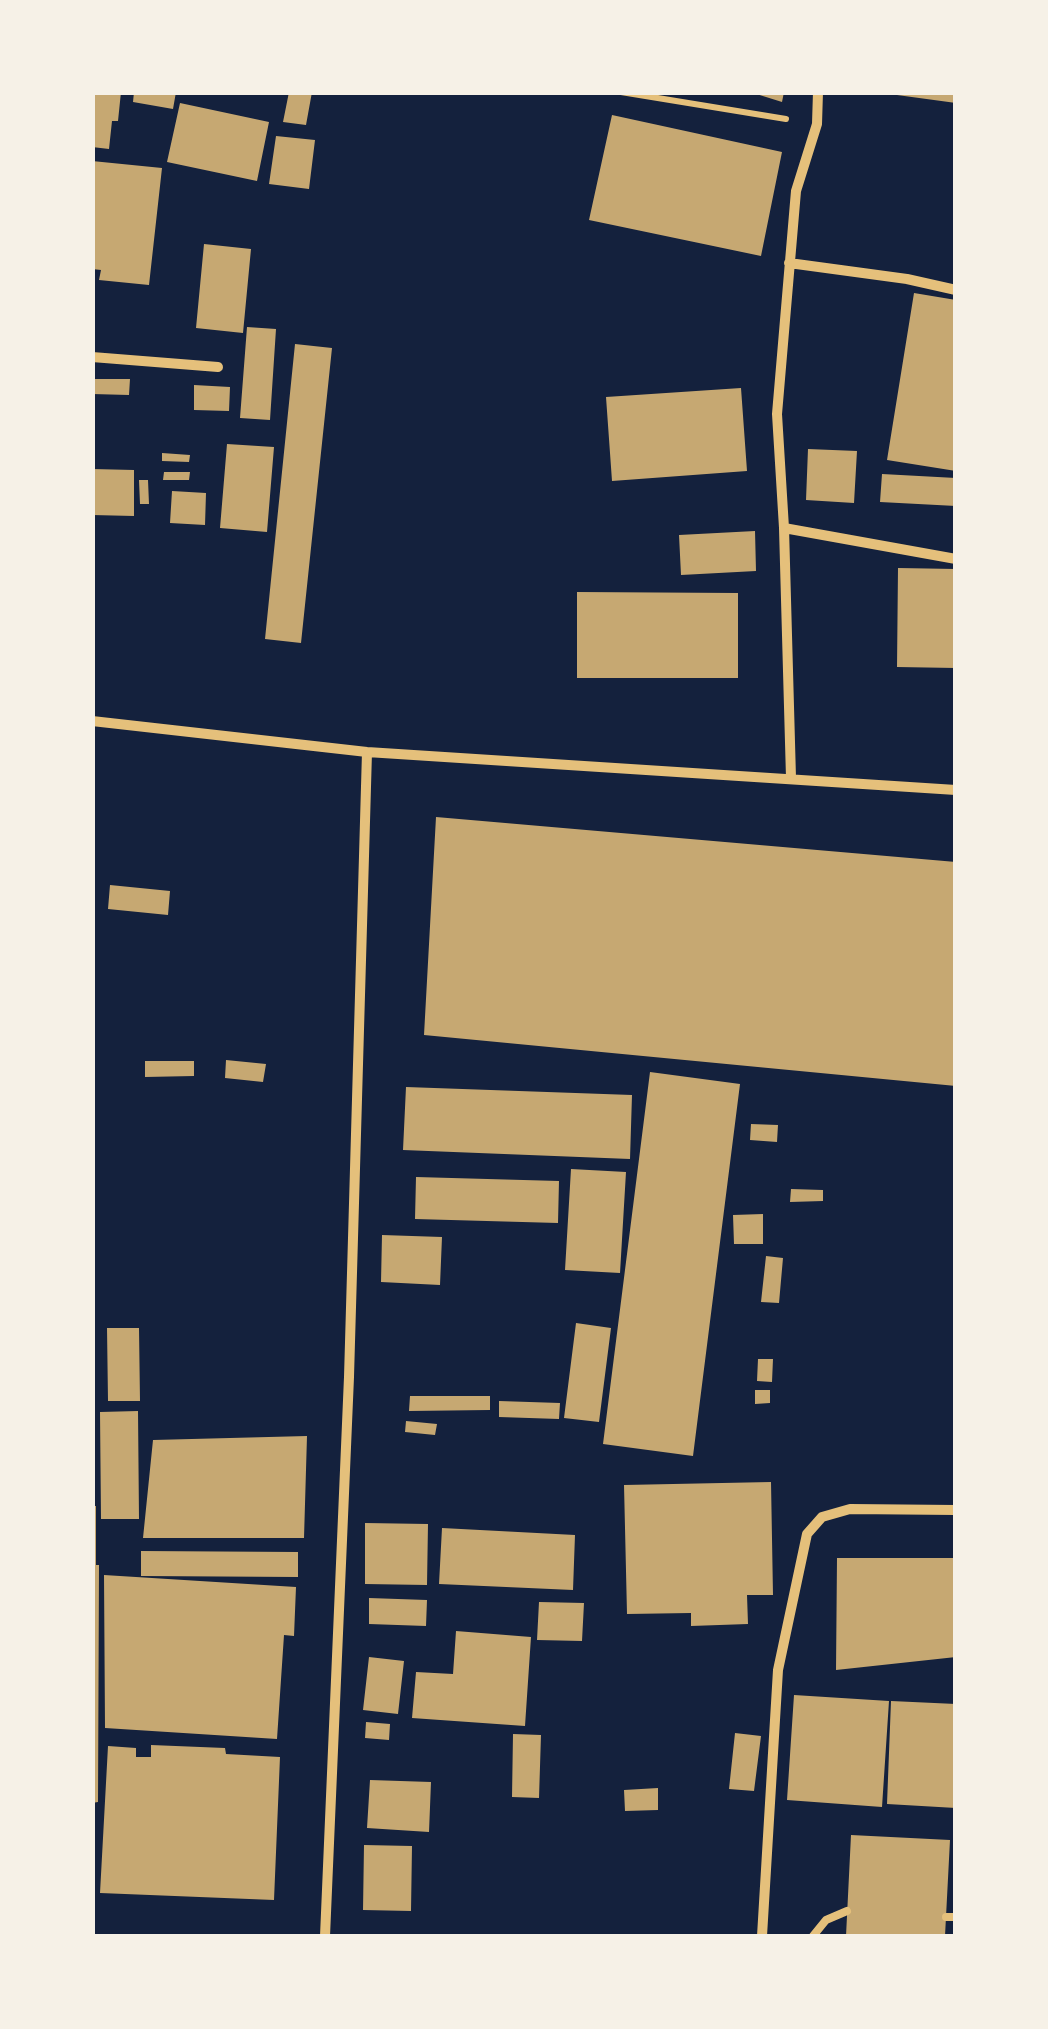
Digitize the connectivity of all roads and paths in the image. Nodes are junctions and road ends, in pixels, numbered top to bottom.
1 (621, 92) edge
2 (818, 92) edge
3 (817, 124) junction
4 (789, 263) junction
5 (956, 290) edge
6 (92, 357) edge
7 (218, 367) dead end
8 (784, 528) junction
9 (956, 559) edge
10 (92, 721) edge
11 (367, 752) junction
12 (791, 778) junction
13 (956, 790) edge
14 (956, 1510) edge
15 (847, 1911) dead end
16 (325, 1936) edge
17 (762, 1936) edge
18 (814, 1936) edge

1 - 3 path
2 - 3 street
3 - 4 street
4 - 5 street
4 - 8 street
6 - 7 street
8 - 9 street
8 - 12 street
10 - 11 street
11 - 12 street
11 - 16 street
12 - 13 street
14 - 17 street
15 - 18 lane

